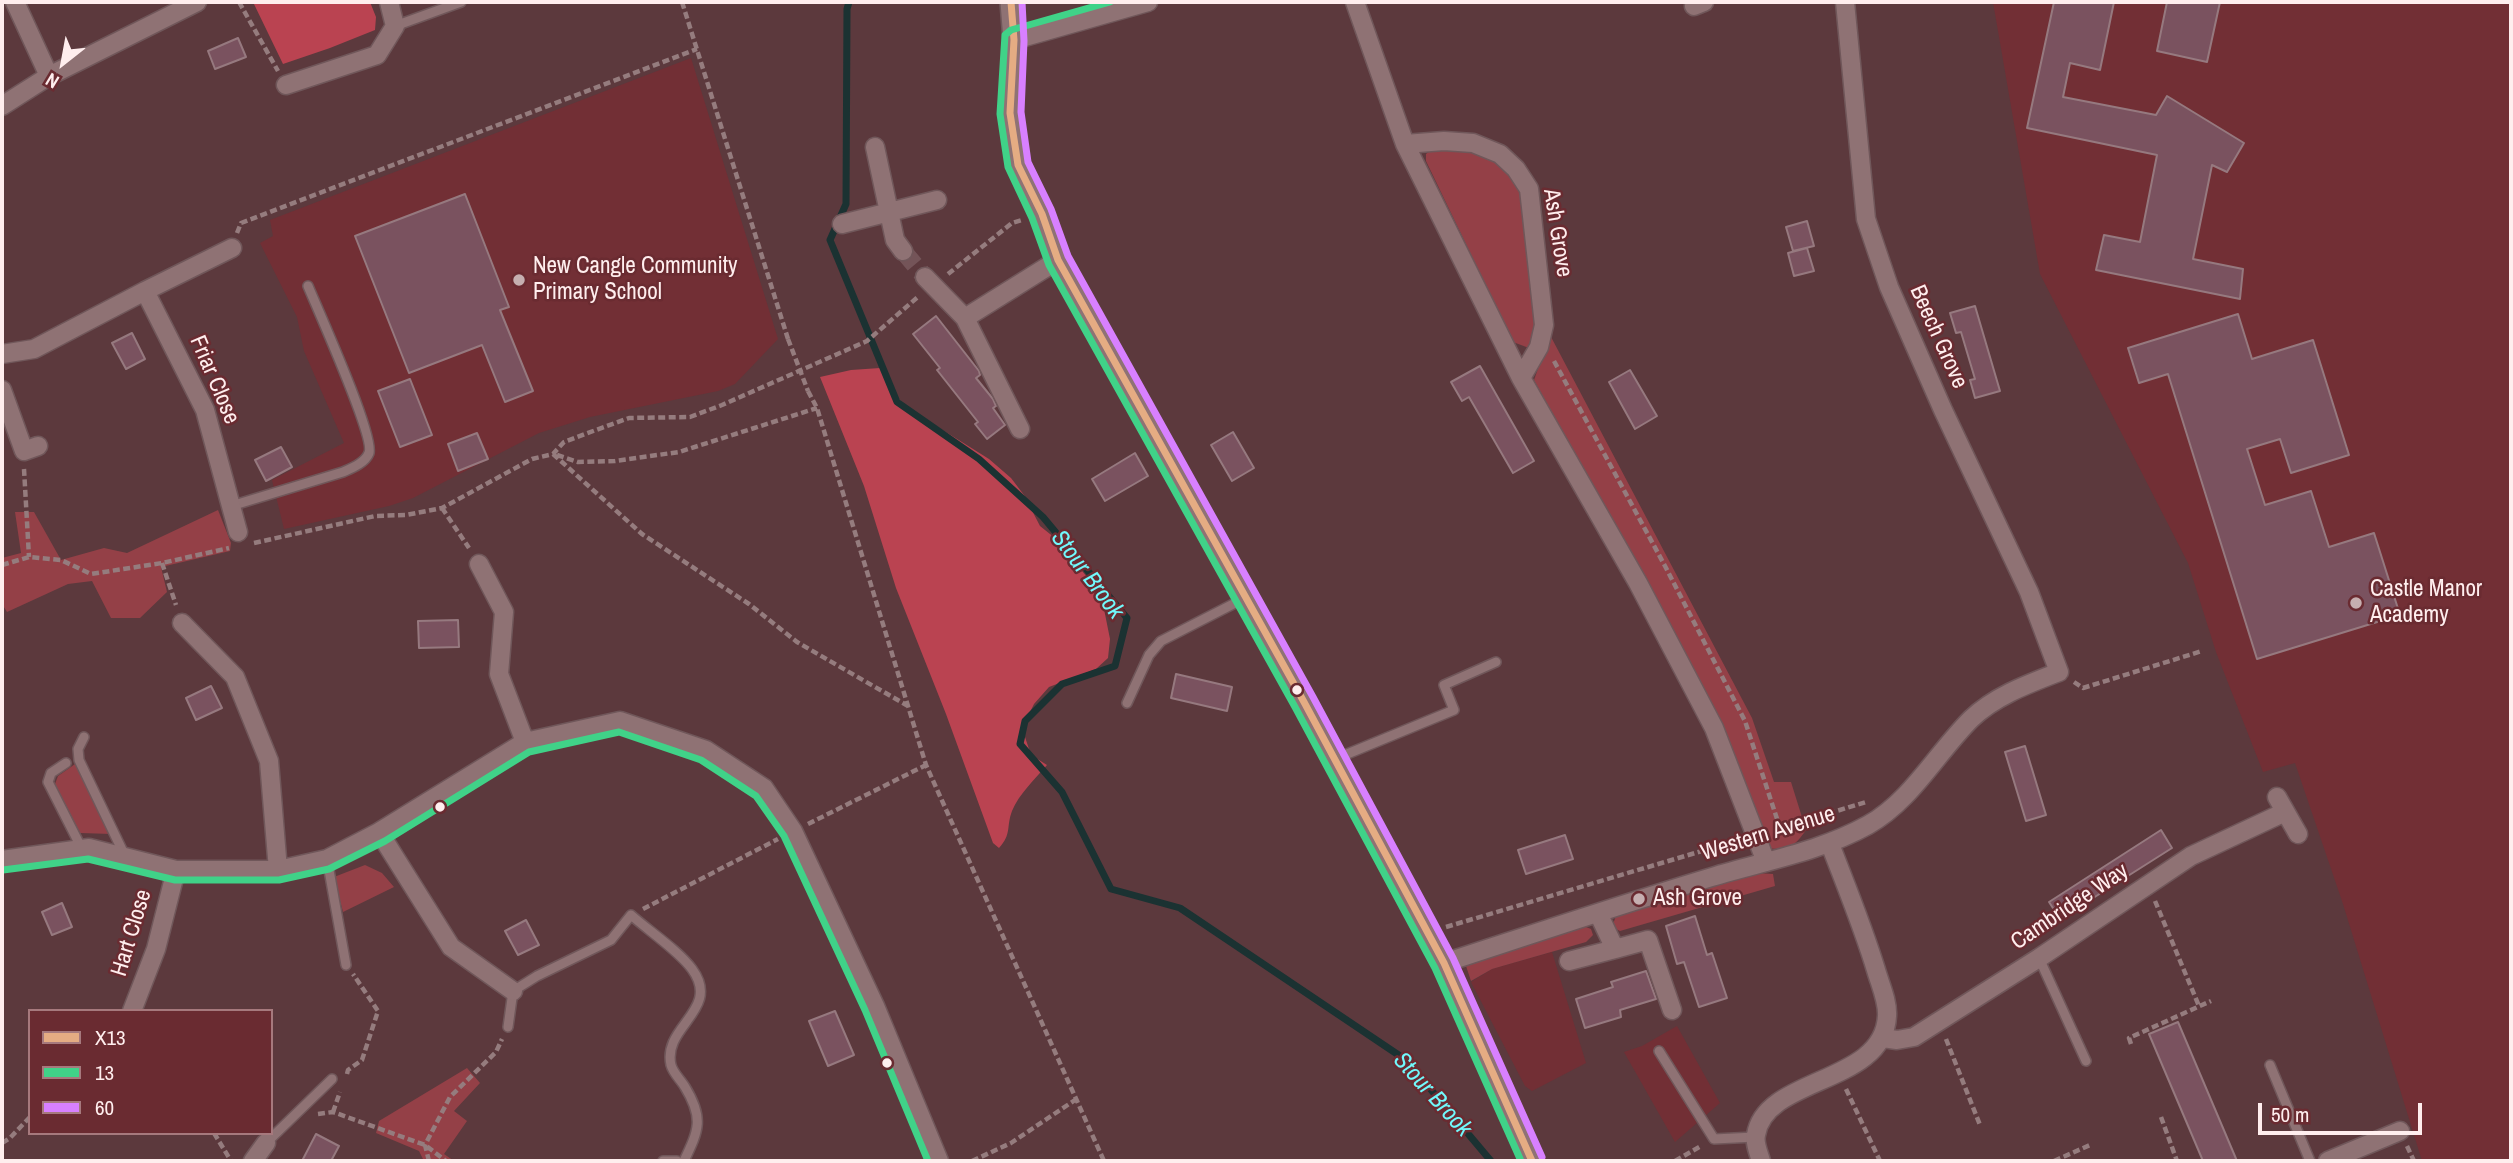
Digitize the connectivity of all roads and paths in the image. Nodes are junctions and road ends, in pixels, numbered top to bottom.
1 (15, 2) edge
2 (197, 2) edge
3 (239, 2) edge
4 (389, 2) edge
5 (461, 2) edge
6 (682, 2) edge
7 (1011, 2) edge
8 (1148, 2) edge
9 (1355, 2) edge
10 (1845, 2) edge
11 (395, 26) junction
12 (1014, 40) junction
13 (697, 49) junction
14 (49, 76) junction
15 (286, 85) joint
16 (2, 106) edge
17 (1405, 144) junction
18 (875, 147) dead end
19 (937, 201) dead end
20 (887, 211) junction
21 (1042, 214) junction
22 (842, 224) dead end
23 (232, 248) joint
24 (903, 251) tunnel mouth
25 (1058, 260) junction
26 (929, 281) junction
27 (308, 286) dead end
28 (145, 291) junction
29 (965, 318) junction
30 (1541, 337) junction
31 (2, 354) edge
32 (1521, 378) junction
33 (2, 390) edge
34 (817, 408) junction
35 (1020, 429) dead end
36 (31, 448) joint
37 (553, 454) junction
38 (232, 506) junction
39 (442, 508) junction
40 (238, 532) dead end
41 (29, 557) junction
42 (162, 563) junction
43 (479, 564) joint
44 (2, 565) edge
45 (1246, 597) junction
46 (182, 622) joint
47 (2202, 651) dead end
48 (1496, 662) dead end
49 (2059, 672) junction
50 (1127, 703) dead end
51 (909, 707) junction
52 (84, 737) dead end
53 (525, 742) junction
54 (1335, 759) junction
55 (66, 763) dead end
56 (1872, 800) dead end
57 (1780, 828) junction
58 (379, 832) junction
59 (2298, 834) dead end
60 (1756, 835) junction
61 (1830, 844) junction
62 (82, 849) junction
63 (125, 857) junction
64 (327, 859) junction
65 (2, 860) edge
66 (1766, 862) junction
67 (176, 870) junction
68 (278, 870) junction
69 (2148, 884) junction
70 (1598, 913) junction
71 (1428, 933) junction
72 (1615, 949) junction
73 (2039, 958) junction
74 (1569, 961) dead end
75 (1444, 963) junction
76 (346, 965) joint
77 (513, 992) junction
78 (2211, 1001) dead end
79 (2199, 1006) junction
80 (133, 1009) edge
81 (1672, 1010) dead end
82 (1939, 1022) junction
83 (508, 1027) joint
84 (1883, 1038) junction
85 (2131, 1044) dead end
86 (1659, 1051) dead end
87 (2086, 1061) dead end
88 (2270, 1065) dead end
89 (1838, 1072) junction
90 (332, 1079) dead end
91 (1076, 1100) junction
92 (333, 1112) junction
93 (2161, 1116) dead end
94 (28, 1119) edge
95 (289, 1119) junction
96 (1980, 1125) dead end
97 (2400, 1131) dead end
98 (215, 1135) edge
99 (1755, 1137) junction
100 (1714, 1139) junction
101 (2, 1143) edge
102 (266, 1143) joint
103 (425, 1145) junction
104 (2090, 1145) dead end
105 (2074, 1153) junction
106 (231, 1161) edge
107 (253, 1161) edge
108 (429, 1161) edge
109 (446, 1161) edge
110 (663, 1161) edge
111 (677, 1161) edge
112 (684, 1161) edge
113 (939, 1161) edge
114 (972, 1161) edge
115 (1104, 1161) edge
116 (1532, 1161) edge
117 (1675, 1161) edge
118 (1761, 1161) edge
119 (1880, 1161) edge
120 (2054, 1161) edge
121 (2077, 1161) edge
122 (2177, 1161) edge
123 (2310, 1161) edge
124 (2331, 1161) edge

1 - 14 street
2 - 14 street
3 - 15 path
4 - 11 street
5 - 11 lane
6 - 13 path
7 - 12 street
8 - 12 street
9 - 17 street
10 - 49 street, Beech Grove
11 - 15 street
12 - 21 street
13 - 23 path
13 - 34 path, bridge
14 - 16 street
17 - 30 street, Ash Grove
17 - 32 street
18 - 20 street
19 - 20 street
20 - 22 street
20 - 24 street
21 - 25 street
21 - 26 path
23 - 28 street
25 - 29 street
25 - 45 street
26 - 29 street
26 - 37 path
27 - 38 lane
28 - 31 street
28 - 38 street, Friar Close
29 - 35 street
30 - 32 street, Ash Grove
30 - 57 path
32 - 60 street
33 - 36 street
34 - 37 path
34 - 51 path
36 - 41 path
37 - 39 path
37 - 51 path
38 - 40 street, Friar Close
39 - 42 path
39 - 43 path
41 - 42 path
41 - 44 path
42 - 46 path
43 - 53 street
45 - 50 lane
45 - 54 street
46 - 68 street
47 - 49 path
48 - 54 lane
49 - 61 street, Western Avenue
51 - 91 path
52 - 63 lane
53 - 58 street
53 - 113 street
54 - 71 street
55 - 62 lane
56 - 57 path
57 - 60 path
58 - 64 street
58 - 77 street
59 - 69 street, Cambridge Way
60 - 66 street
60 - 71 path
61 - 66 street, Western Avenue
61 - 84 street
62 - 63 street
62 - 65 street
63 - 67 street
64 - 68 street
64 - 76 lane
66 - 70 street, Western Avenue
67 - 68 street
67 - 80 street, Hart Close
69 - 73 street, Cambridge Way
69 - 79 path
70 - 72 street
70 - 75 street, Western Avenue
71 - 75 street
72 - 74 street
72 - 81 street
73 - 82 street, Cambridge Way
73 - 87 lane
75 - 116 street
76 - 92 path
77 - 83 lane
77 - 112 lane
78 - 79 path
79 - 85 path
82 - 84 street, Cambridge Way
82 - 96 path
83 - 103 path
84 - 89 street
86 - 100 lane
88 - 123 lane
89 - 99 street
89 - 119 path
90 - 95 lane
91 - 114 path
91 - 115 path
92 - 95 path
92 - 103 path
93 - 122 path
94 - 101 path
95 - 102 lane
97 - 124 street
98 - 106 path
99 - 100 lane
99 - 118 street
100 - 117 path
102 - 107 street
103 - 108 path
103 - 109 path
104 - 105 path
105 - 120 path
105 - 121 path
110 - 111 lane

